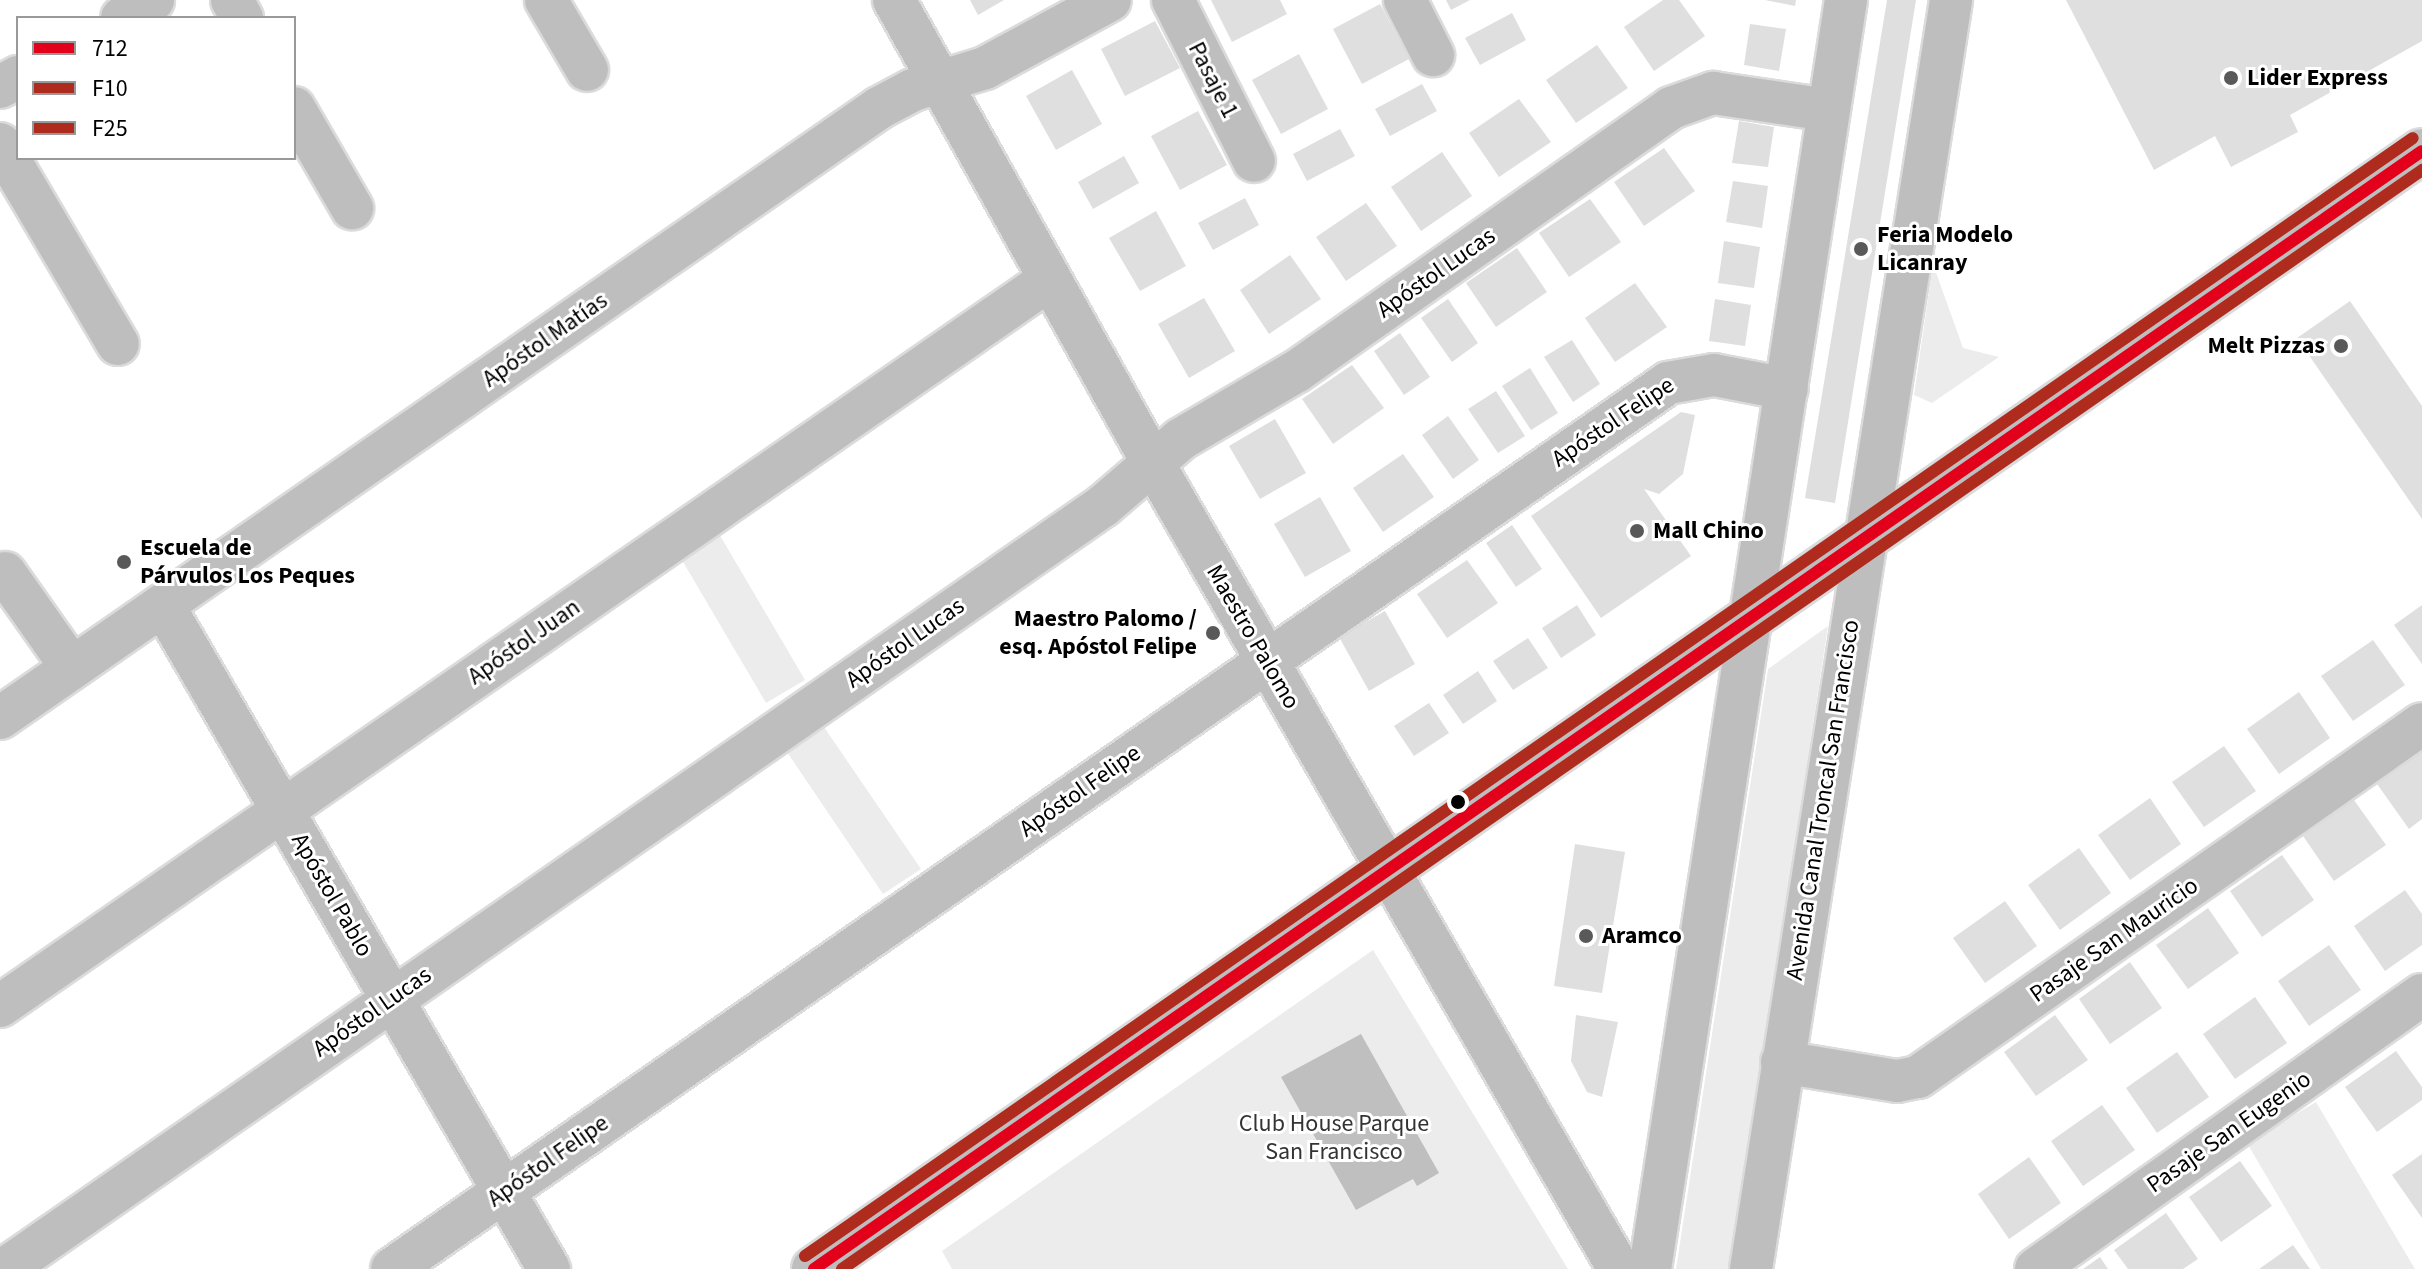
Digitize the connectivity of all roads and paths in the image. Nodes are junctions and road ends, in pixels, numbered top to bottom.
1 (153, 0) edge
2 (546, 0) edge
3 (894, 0) edge
4 (1110, 0) edge
5 (1173, 0) edge
6 (1405, 0) edge
7 (1846, 0) edge
8 (1951, 0) edge
9 (125, 16) edge
10 (1433, 55) dead end
11 (587, 70) dead end
12 (940, 84) junction
13 (1828, 110) junction
14 (296, 111) edge
15 (0, 144) edge
16 (2422, 151) edge
17 (1254, 161) dead end
18 (352, 208) dead end
19 (1049, 280) junction
20 (118, 344) dead end
21 (1787, 389) junction
22 (1153, 463) junction
23 (1863, 540) junction
24 (5, 573) dead end
25 (163, 605) junction
26 (1754, 615) junction
27 (1267, 661) junction
28 (72, 668) junction
29 (0, 718) edge
30 (2422, 724) edge
31 (282, 809) junction
32 (1388, 870) junction
33 (2422, 995) edge
34 (392, 998) junction
35 (0, 1006) edge
36 (1782, 1062) junction
37 (504, 1191) junction
38 (817, 1268) edge
39 (5, 1269) edge
40 (392, 1269) edge
41 (549, 1269) edge
42 (1619, 1269) edge
43 (1650, 1269) edge
44 (1751, 1269) edge
45 (2036, 1269) edge

1 - 9 street
2 - 11 street
3 - 12 street, Maestro Palomo
4 - 12 street, Apóstol Matías
5 - 17 street, Pasaje 1
6 - 10 street
7 - 13 street
8 - 23 street, Avenida Canal Troncal San Francisco
12 - 19 street, Maestro Palomo
12 - 25 street, Apóstol Matías
13 - 21 street
13 - 22 street, Apóstol Lucas
14 - 18 street
15 - 20 street
16 - 23 main road
19 - 22 street, Maestro Palomo
19 - 31 street, Apóstol Juan
21 - 26 street
21 - 27 street, Apóstol Felipe
22 - 27 street, Maestro Palomo
22 - 34 street, Apóstol Lucas
23 - 26 main road
23 - 36 street, Avenida Canal Troncal San Francisco
24 - 28 street
25 - 28 street, Apóstol Matías
25 - 31 street, Apóstol Pablo
26 - 32 main road
26 - 43 street
27 - 32 street, Maestro Palomo
27 - 37 street, Apóstol Felipe
28 - 29 street, Apóstol Matías
30 - 36 street, Pasaje San Mauricio
31 - 34 street, Apóstol Pablo
31 - 35 street, Apóstol Juan
32 - 38 main road
32 - 42 street, Maestro Palomo
33 - 45 street, Pasaje San Eugenio
34 - 37 street, Apóstol Pablo
34 - 39 street, Apóstol Lucas
36 - 44 street, Avenida Canal Troncal San Francisco
37 - 40 street, Apóstol Felipe
37 - 41 street, Apóstol Pablo

